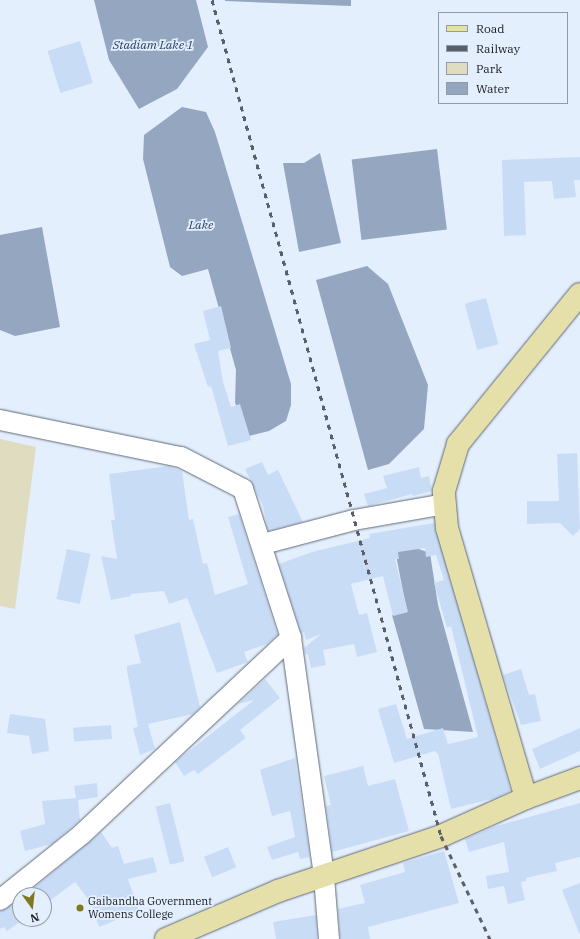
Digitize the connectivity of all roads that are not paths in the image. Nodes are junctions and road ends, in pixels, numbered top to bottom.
1 (580, 294) edge
2 (0, 420) edge
3 (445, 504) junction
4 (262, 544) junction
5 (291, 638) junction
6 (580, 778) edge
7 (526, 798) junction
8 (324, 877) junction
9 (0, 900) edge
10 (166, 939) edge
11 (329, 939) edge

1 - 3 main road
2 - 4 street
3 - 4 street
3 - 7 main road
4 - 5 street
5 - 8 street
5 - 9 street
6 - 7 main road
7 - 8 main road
8 - 10 main road
8 - 11 street

